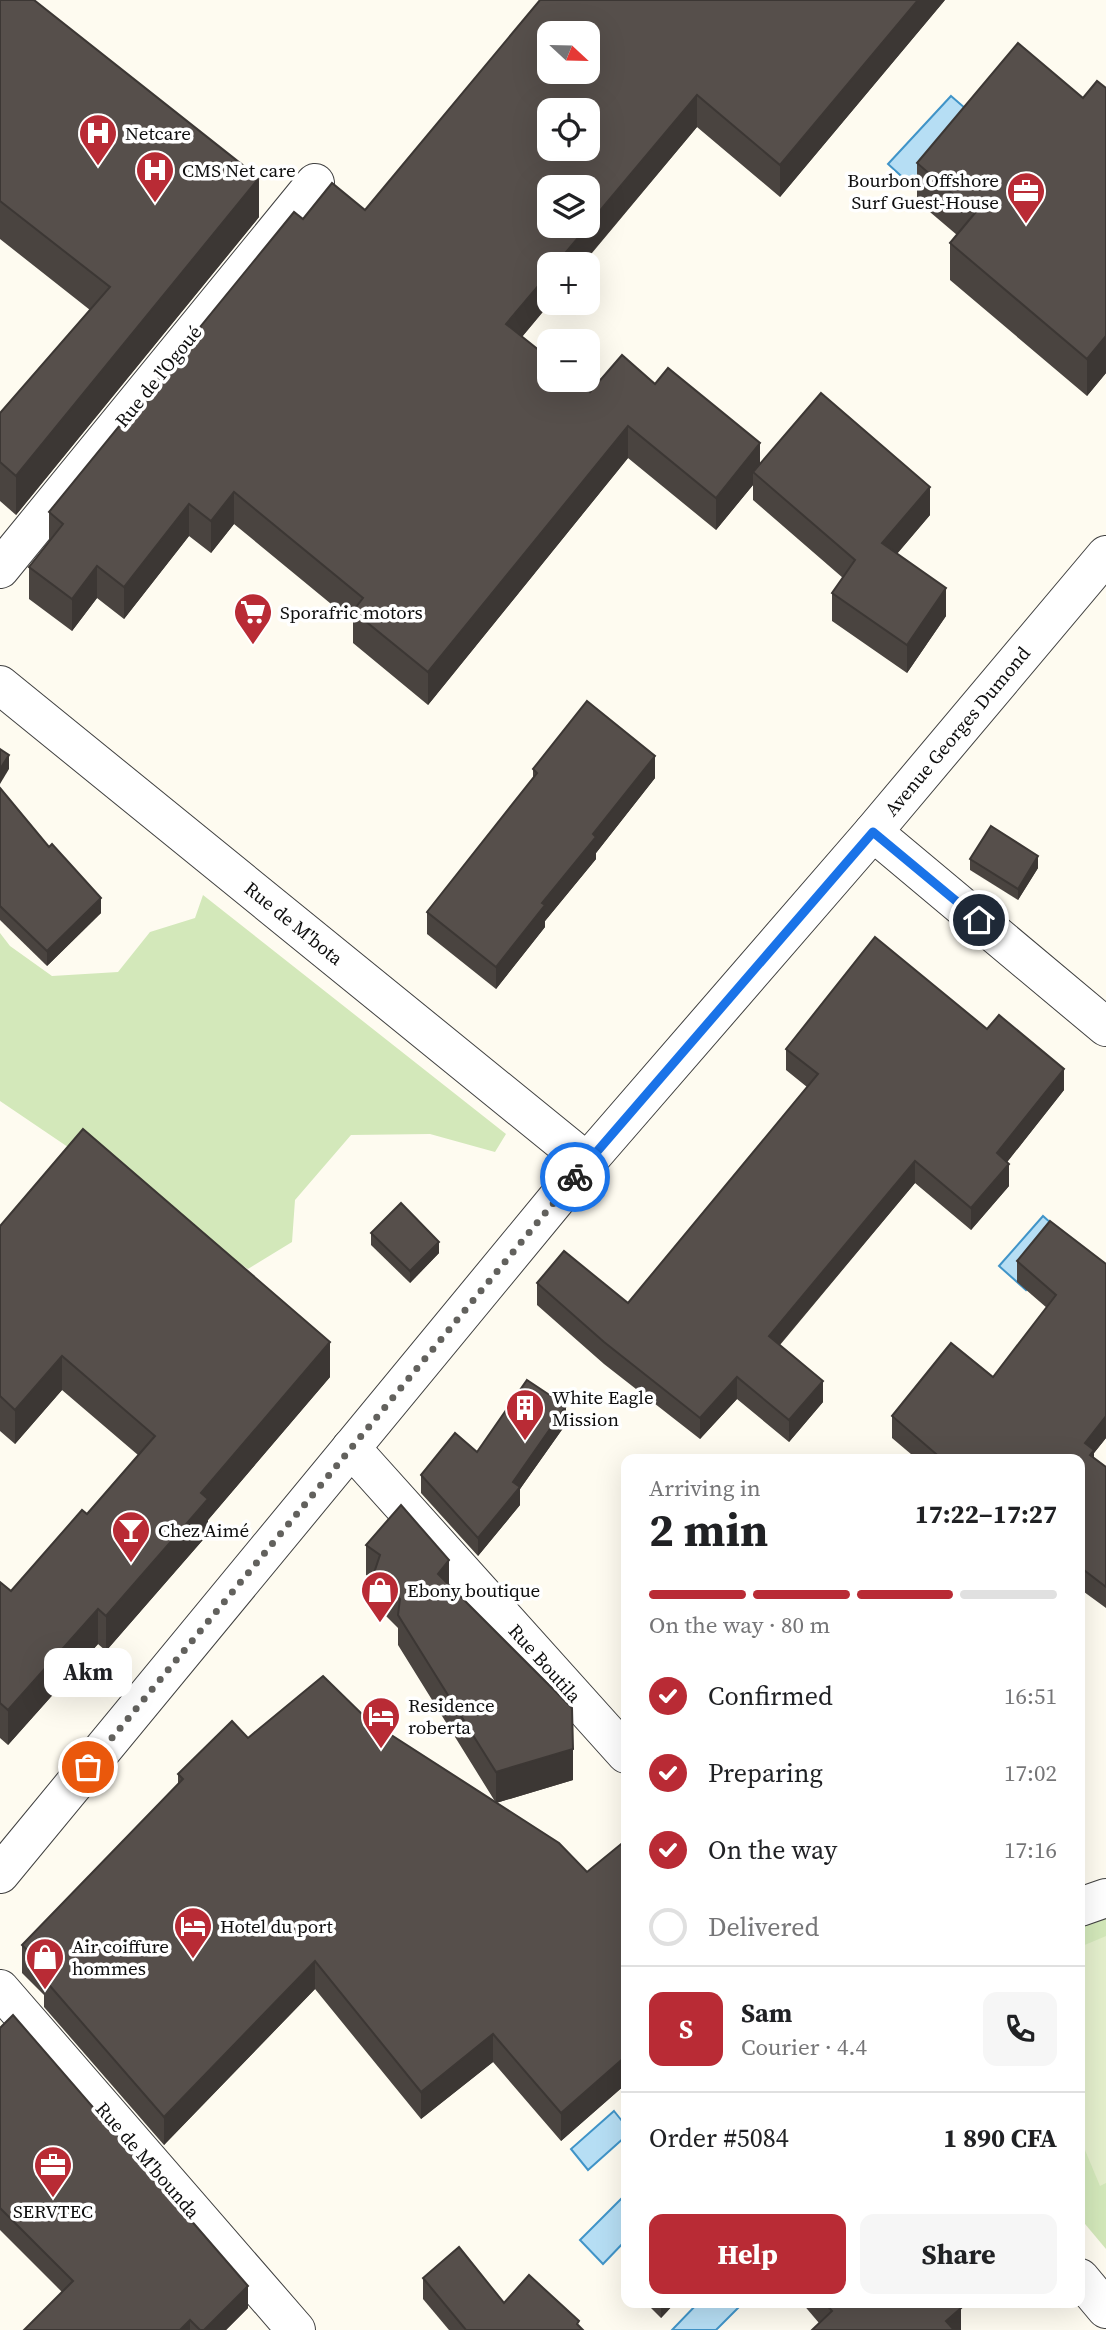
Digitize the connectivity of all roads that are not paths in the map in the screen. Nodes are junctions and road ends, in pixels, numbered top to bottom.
1 (315, 183) dead end
2 (1106, 555) edge
3 (0, 569) edge
4 (0, 685) edge
5 (873, 832) junction
6 (1106, 1027) edge
7 (587, 1162) junction
8 (351, 1448) junction
9 (621, 1748) edge
10 (0, 1874) edge
11 (1106, 1898) edge
12 (1085, 1905) edge
13 (0, 1989) edge
14 (1085, 2284) edge
15 (1106, 2309) edge
16 (296, 2330) edge

1 - 3 street, Rue de l'Ogoué
2 - 5 street, Avenue Georges Dumond
4 - 7 street, Rue de M'bota
5 - 6 street
5 - 7 street, Avenue Georges Dumond
7 - 8 street, Avenue Georges Dumond
8 - 9 street, Rue Boutila
8 - 10 street, Avenue Georges Dumond
11 - 12 street
13 - 16 street, Rue de M'bounda
14 - 15 street

